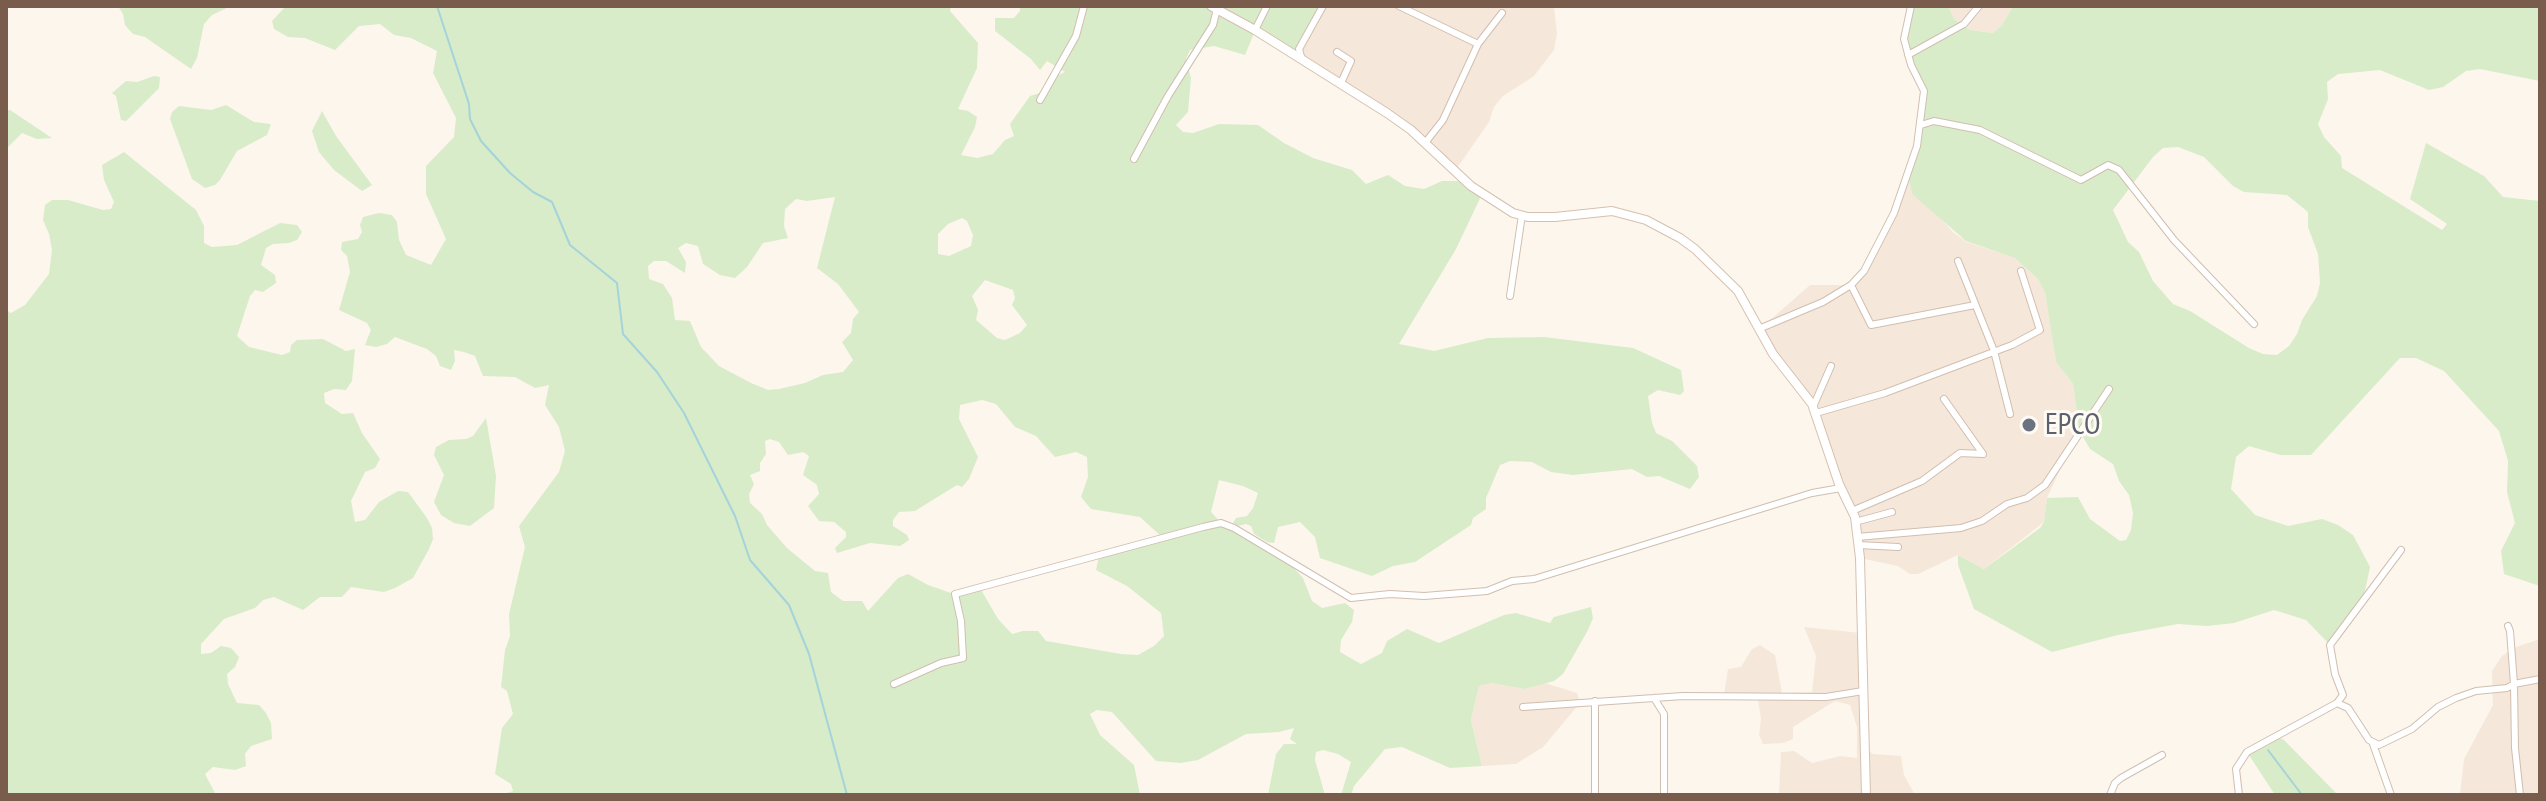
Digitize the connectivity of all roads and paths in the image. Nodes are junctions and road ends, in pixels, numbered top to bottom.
1 (1084, 6) edge
2 (1267, 6) edge
3 (1323, 6) edge
4 (1399, 6) edge
5 (1911, 6) edge
6 (1979, 6) edge
7 (1214, 8) edge
8 (1502, 13) dead end
9 (1255, 30) junction
10 (1478, 44) junction
11 (1337, 52) dead end
12 (1908, 55) junction
13 (1302, 60) junction
14 (1341, 83) junction
15 (1040, 100) dead end
16 (1921, 125) junction
17 (1425, 143) junction
18 (1134, 159) dead end
19 (1522, 215) junction
20 (1958, 261) dead end
21 (2021, 271) dead end
22 (1851, 285) junction
23 (1510, 296) dead end
24 (1975, 305) junction
25 (2254, 324) dead end
26 (1761, 328) junction
27 (1994, 351) junction
28 (1831, 366) dead end
29 (2109, 389) dead end
30 (1944, 399) dead end
31 (1814, 410) junction
32 (2010, 414) dead end
33 (1841, 488) junction
34 (1852, 511) junction
35 (1892, 512) dead end
36 (1855, 522) junction
37 (1858, 541) junction
38 (1898, 547) dead end
39 (2401, 550) dead end
40 (2508, 626) dead end
41 (2540, 679) edge
42 (894, 684) dead end
43 (2514, 684) junction
44 (1863, 691) junction
45 (1654, 698) junction
46 (1595, 701) junction
47 (2337, 703) junction
48 (1523, 707) dead end
49 (2373, 744) junction
50 (2162, 755) dead end
51 (1595, 795) edge
52 (1664, 795) edge
53 (1866, 795) edge
54 (2110, 795) edge
55 (2239, 795) edge
56 (2391, 795) edge
57 (2520, 795) edge

1 - 15 street
2 - 9 street
3 - 13 street
4 - 10 street
5 - 12 street
6 - 12 street
7 - 9 street
7 - 18 street
8 - 10 street
9 - 13 street
10 - 17 street
11 - 14 street
12 - 16 street
13 - 14 street
14 - 17 street
16 - 22 street
16 - 25 street
17 - 19 street
19 - 23 street
19 - 26 street
20 - 24 street
21 - 27 street
22 - 24 street
22 - 26 street
24 - 27 street
26 - 31 street
27 - 31 street
27 - 32 street
28 - 31 street
29 - 37 street
30 - 34 street
31 - 33 street
33 - 34 street
33 - 42 street
34 - 36 street
35 - 36 street
36 - 37 street
37 - 38 street
37 - 44 street
39 - 47 street
40 - 43 street
41 - 43 street
43 - 49 street
43 - 57 street
44 - 45 street
44 - 53 street
45 - 46 street
45 - 52 street
46 - 48 street
46 - 51 street
47 - 49 street
47 - 55 street
49 - 56 street
50 - 54 street

